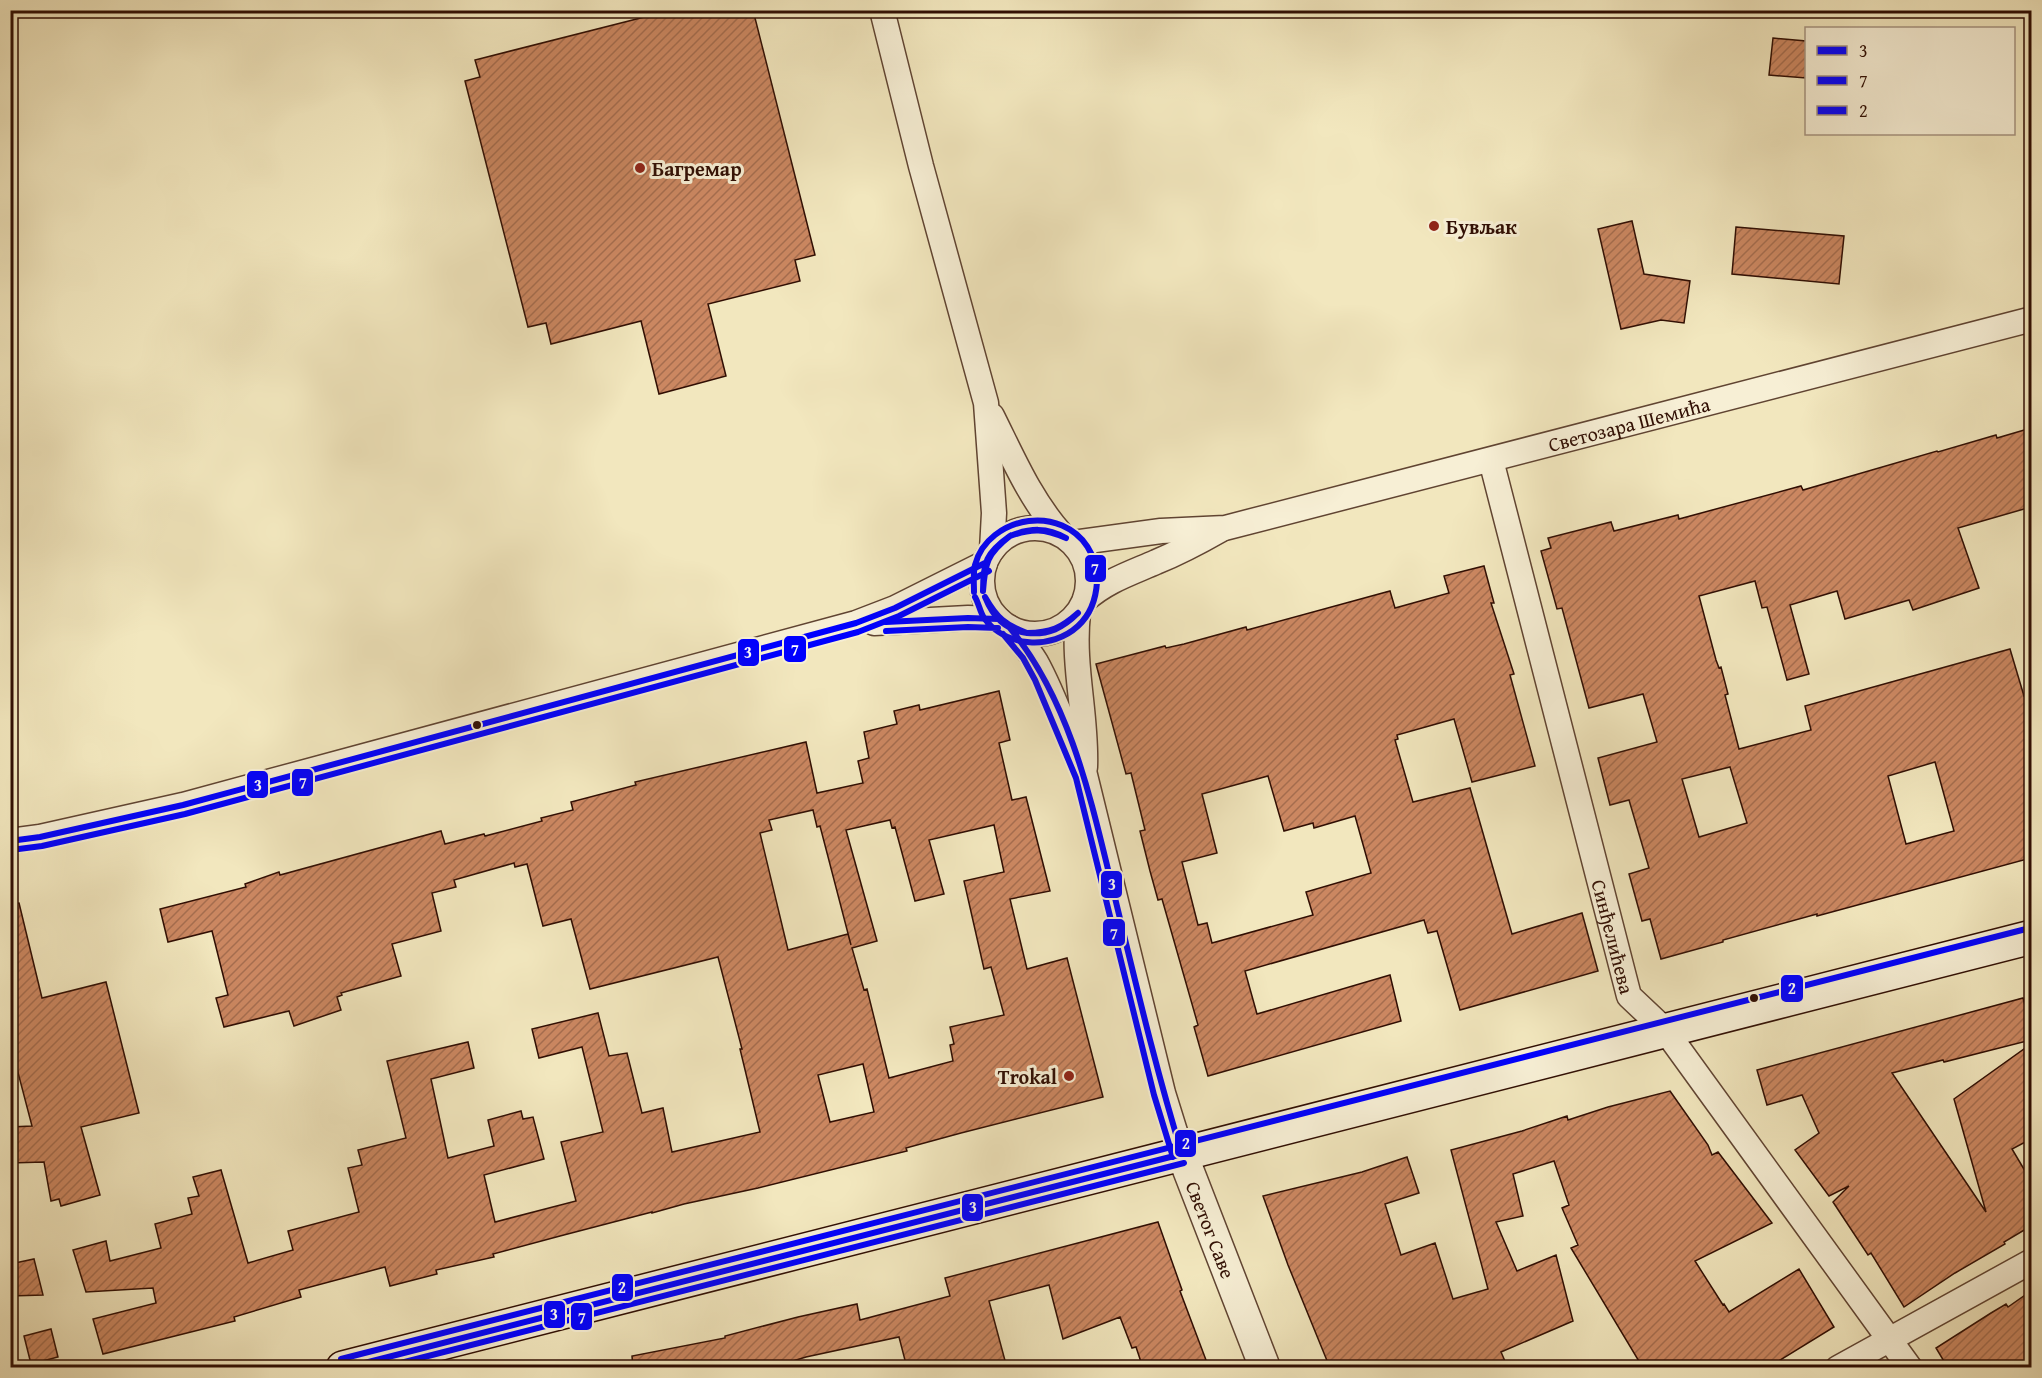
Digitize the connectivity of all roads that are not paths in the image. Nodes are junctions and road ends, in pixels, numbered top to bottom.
1 (882, 10) edge
2 (2031, 319) edge
3 (986, 404) junction
4 (1491, 460) junction
5 (1224, 528) junction
6 (1067, 539) junction
7 (989, 556) junction
8 (1082, 606) junction
9 (856, 623) junction
10 (1004, 624) junction
11 (1085, 775) junction
12 (10, 841) edge
13 (2031, 937) edge
14 (1665, 1030) junction
15 (1182, 1154) junction
16 (2031, 1261) edge
17 (1890, 1339) junction
18 (343, 1368) edge
19 (1265, 1368) edge
20 (1838, 1368) edge
21 (1910, 1368) edge

1 - 3 street
2 - 4 street, Светозара Шемића
3 - 6 street
3 - 7 street
4 - 5 street, Светозара Шемића
4 - 14 street, Синђелићева
5 - 6 street, Светозара Шемића
5 - 8 street, Светозара Шемића
6 - 7 street
6 - 8 street
7 - 9 street
7 - 10 street
8 - 10 street
8 - 11 street, Светог Саве
9 - 10 street
9 - 12 street
10 - 11 street, Светог Саве
11 - 15 street, Светог Саве
13 - 14 main road
14 - 15 main road
14 - 17 street, Синђелићева
15 - 18 main road
15 - 19 street, Светог Саве
16 - 17 street
17 - 20 street
17 - 21 street, Синђелићева

